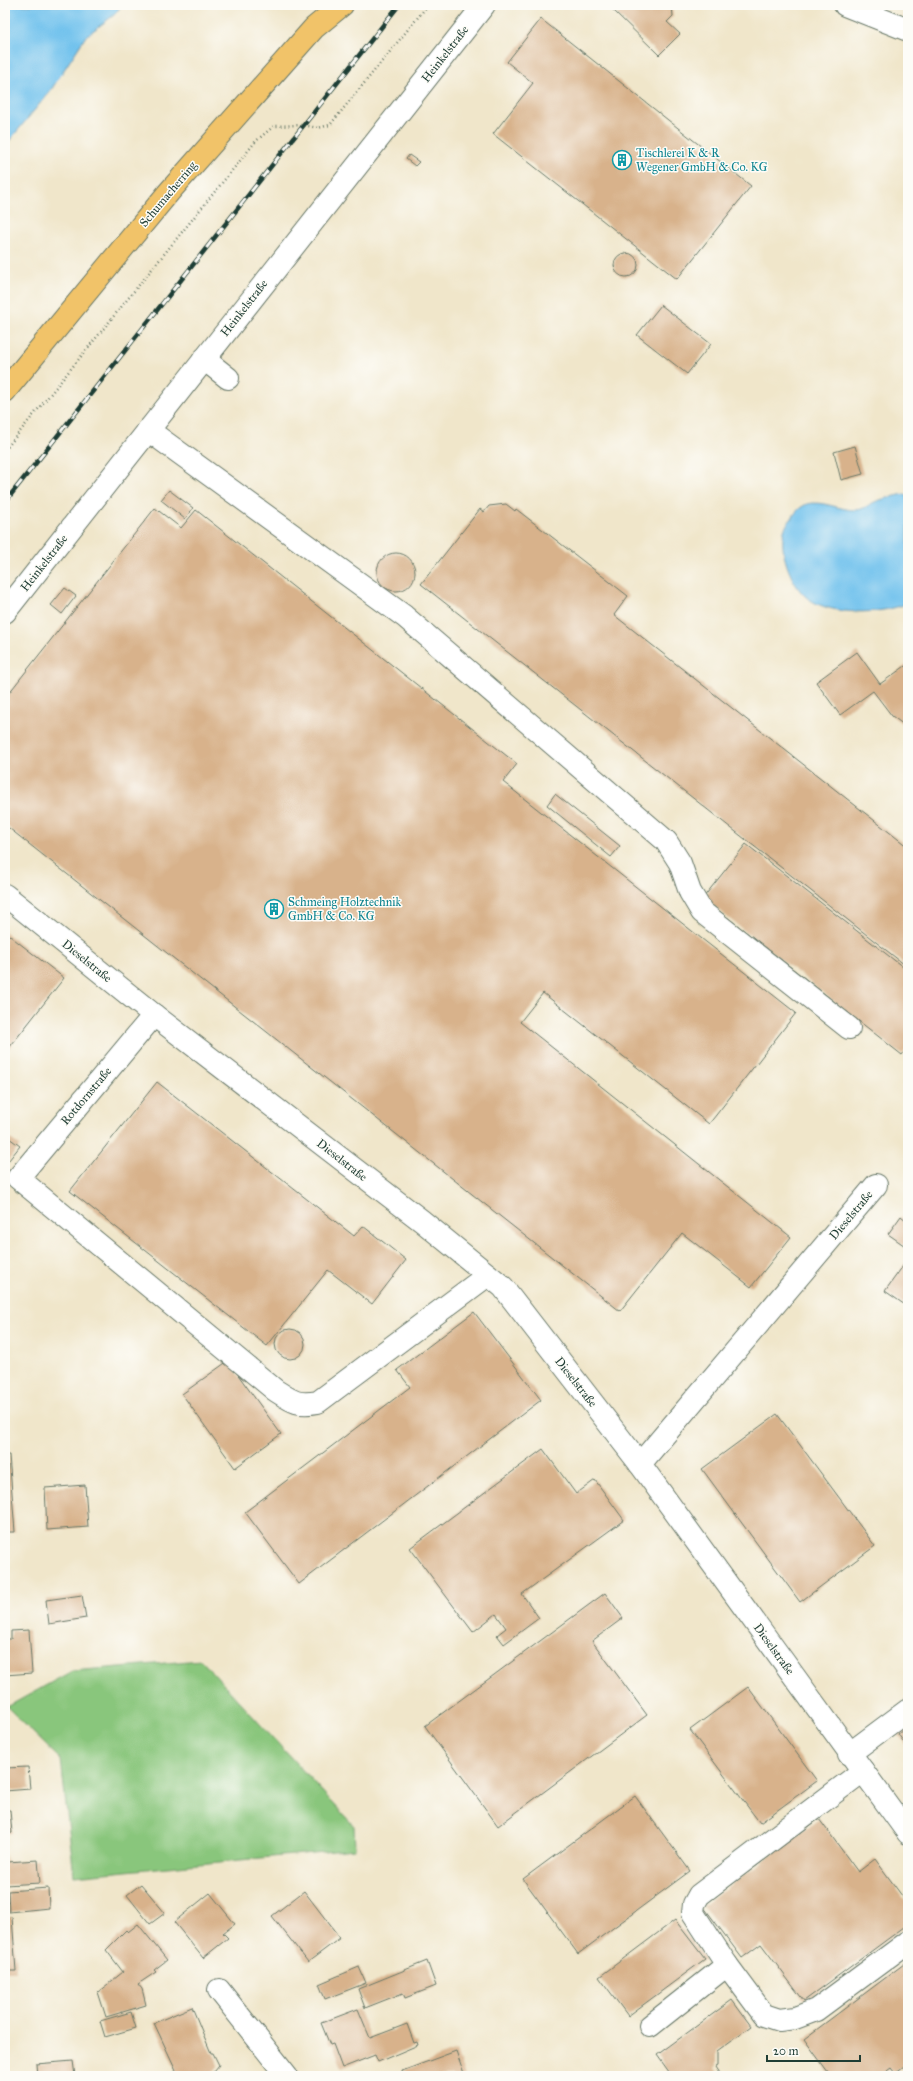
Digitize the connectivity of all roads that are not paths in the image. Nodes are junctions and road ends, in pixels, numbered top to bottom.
1 (342, 5) edge
2 (484, 5) edge
3 (845, 5) edge
4 (908, 30) edge
5 (204, 359) junction
6 (228, 378) dead end
7 (5, 391) edge
8 (148, 430) junction
9 (5, 612) edge
10 (5, 895) edge
11 (154, 1014) junction
12 (849, 1028) dead end
13 (876, 1185) dead end
14 (488, 1275) junction
15 (640, 1464) junction
16 (908, 1710) edge
17 (849, 1754) junction
18 (863, 1771) junction
19 (908, 1833) edge
20 (908, 1942) edge
21 (727, 1965) junction
22 (220, 1990) dead end
23 (650, 2026) dead end
24 (287, 2076) edge

1 - 7 main road, Schumacherring
2 - 5 street, Heinkelstraße
3 - 4 street
5 - 6 street
5 - 8 street, Heinkelstraße
8 - 9 street, Heinkelstraße
8 - 12 street
10 - 11 street, Dieselstraße
11 - 14 street, Dieselstraße
11 - 14 street, Rotdornstraße
13 - 15 street, Dieselstraße
14 - 15 street, Dieselstraße
15 - 17 street, Dieselstraße
16 - 17 street
17 - 18 street, Dieselstraße
18 - 19 street, Dieselstraße
18 - 21 street
20 - 21 street
21 - 23 street
22 - 24 street

